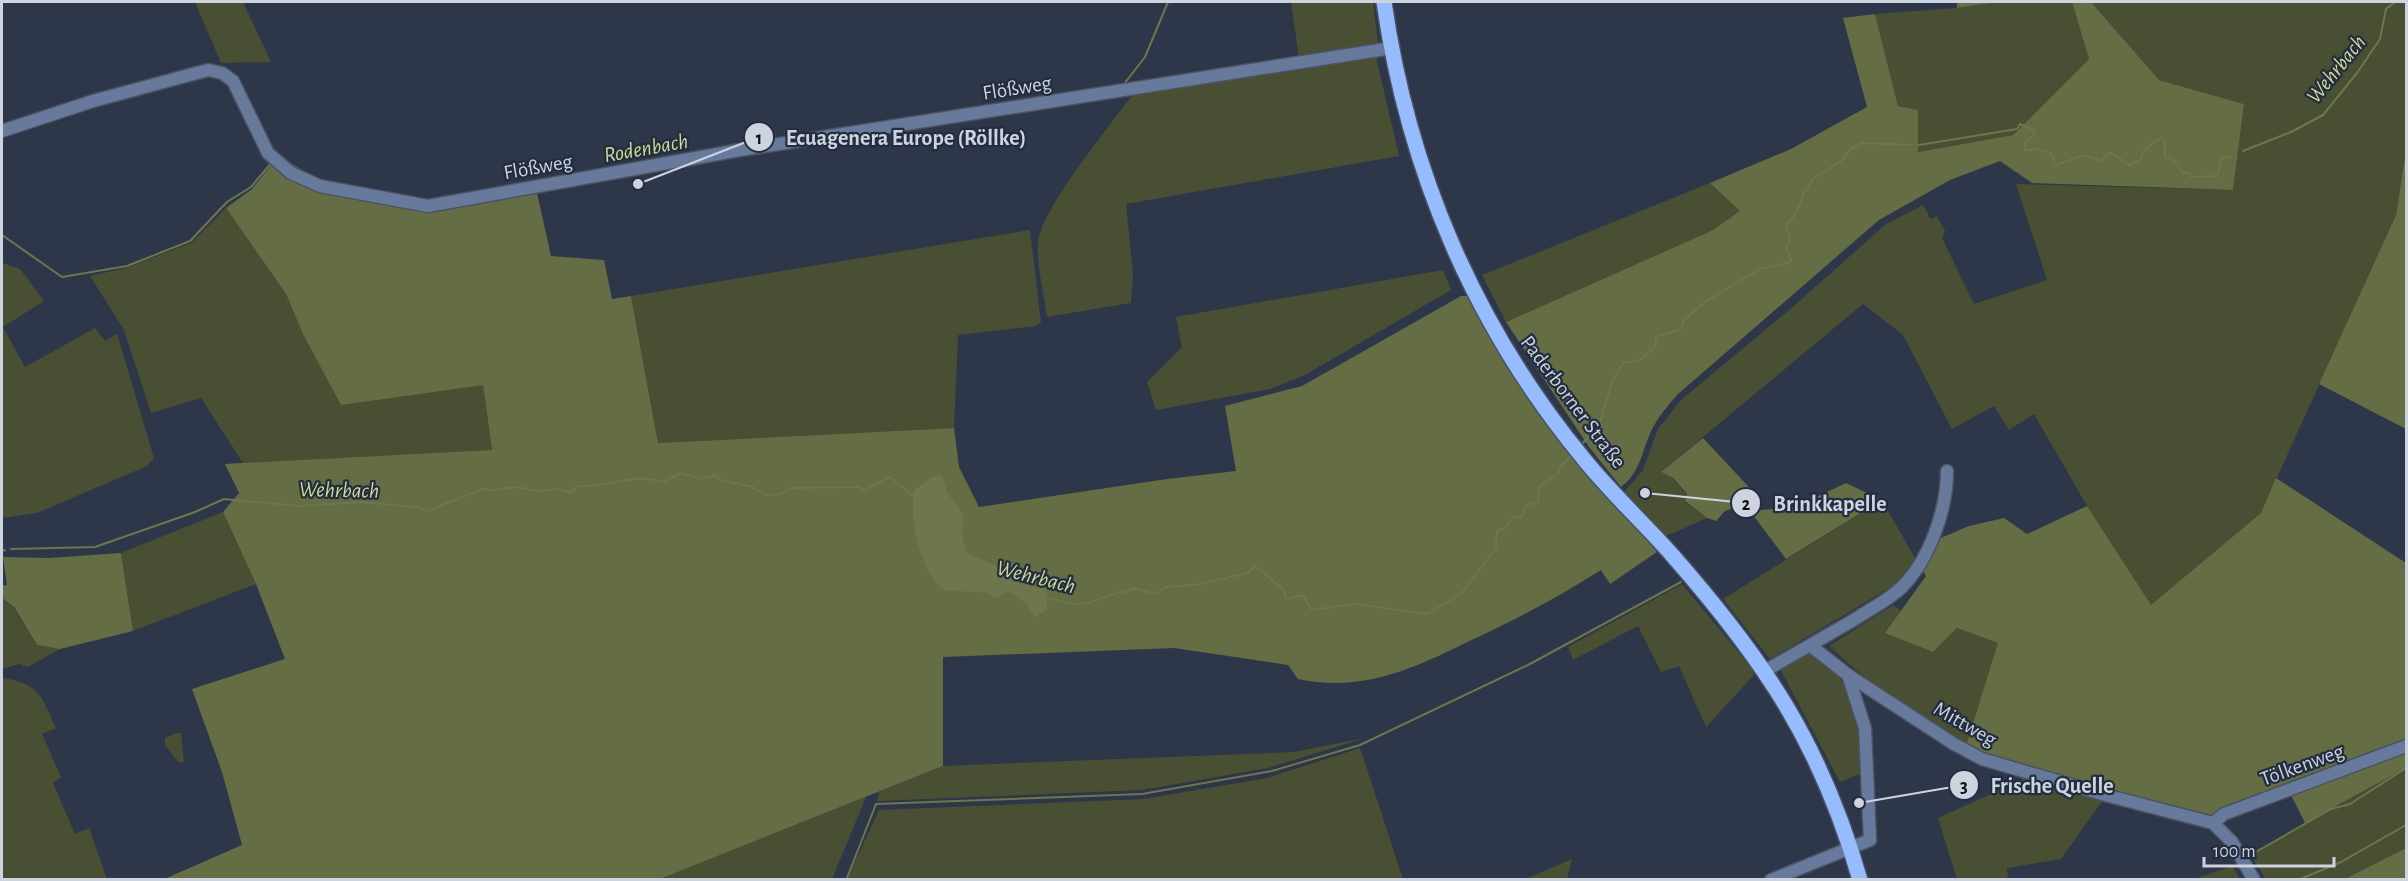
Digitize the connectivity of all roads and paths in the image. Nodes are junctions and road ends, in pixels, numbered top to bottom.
1 (1384, 2) edge
2 (1392, 48) junction
3 (2, 131) edge
4 (1947, 471) dead end
5 (1811, 646) junction
6 (1765, 671) junction
7 (1848, 675) junction
8 (2406, 746) edge
9 (2212, 823) junction
10 (1851, 847) junction
11 (1771, 879) edge
12 (1860, 879) edge
13 (2253, 879) edge

1 - 2 main road, Paderborner Straße
2 - 3 street, Flößweg
2 - 6 main road, Paderborner Straße
4 - 5 street
5 - 6 street
5 - 7 street, Mittweg
6 - 10 main road, Paderborner Straße
7 - 9 street, Mittweg
7 - 10 street
8 - 9 street, Tölkenweg
9 - 13 street
10 - 11 street
10 - 12 main road, Paderborner Straße

